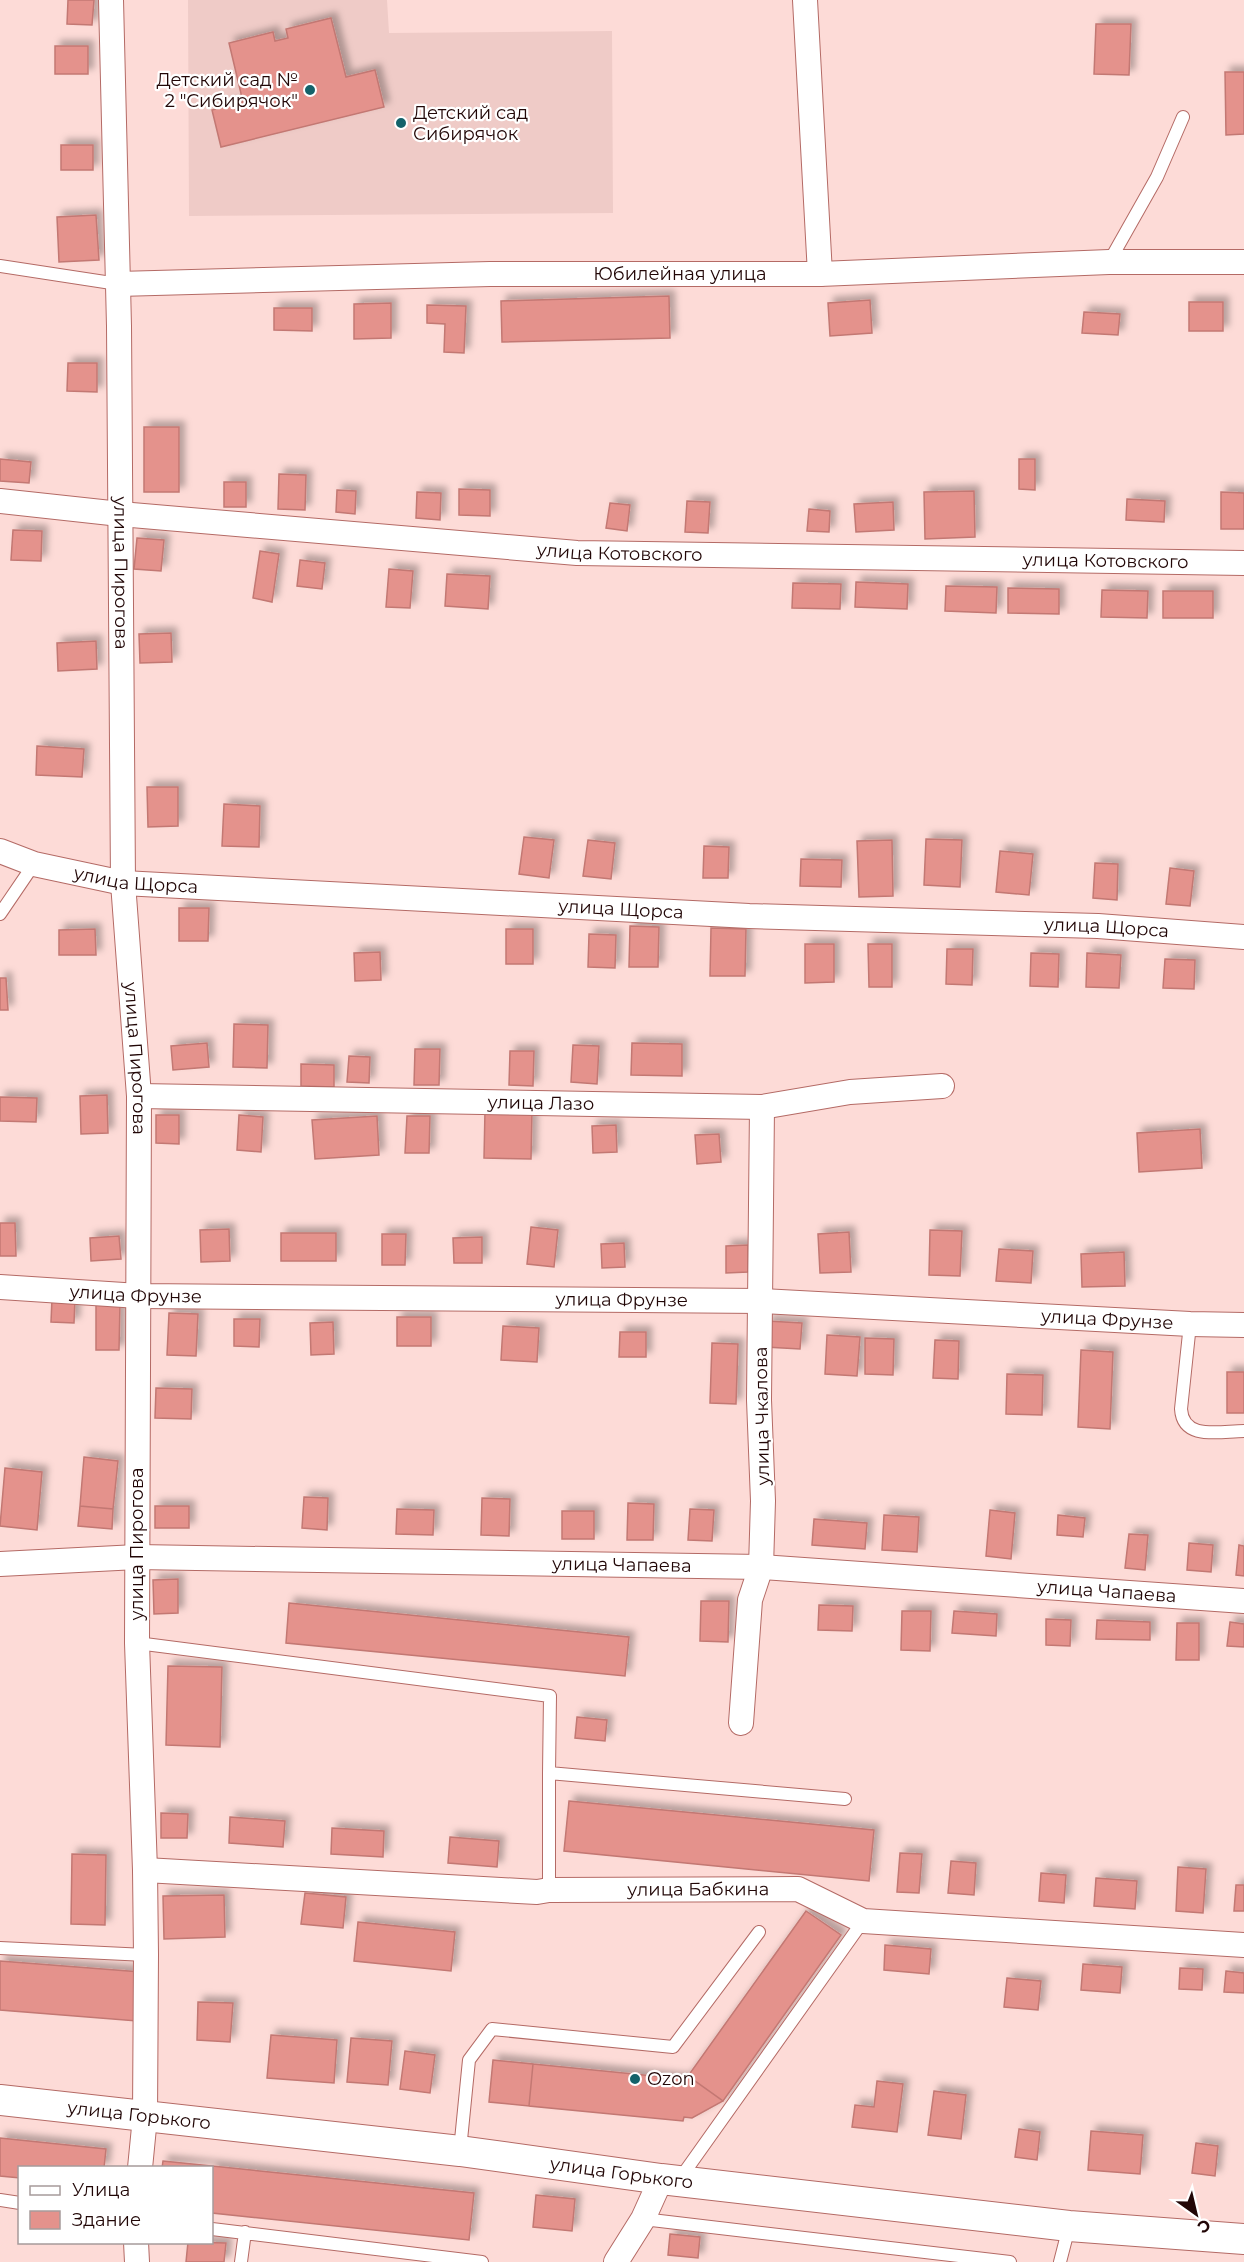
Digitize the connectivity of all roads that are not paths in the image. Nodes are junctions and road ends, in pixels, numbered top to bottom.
1 (111, 0) edge
2 (805, 0) edge
3 (1183, 117) dead end
4 (1109, 262) junction
5 (1244, 262) edge
6 (0, 266) edge
7 (820, 274) junction
8 (118, 284) junction
9 (0, 501) edge
10 (120, 514) junction
11 (1244, 563) edge
12 (0, 850) edge
13 (34, 864) junction
14 (123, 883) junction
15 (0, 914) edge
16 (1244, 937) edge
17 (942, 1086) dead end
18 (139, 1096) junction
19 (762, 1107) junction
20 (0, 1287) edge
21 (139, 1296) junction
22 (762, 1301) junction
23 (1190, 1324) junction
24 (1244, 1325) edge
25 (1244, 1431) edge
26 (136, 1557) junction
27 (0, 1564) edge
28 (760, 1567) junction
29 (1244, 1601) edge
30 (137, 1643) junction
31 (741, 1723) dead end
32 (549, 1773) junction
33 (845, 1799) dead end
34 (145, 1870) junction
35 (549, 1890) junction
36 (863, 1921) junction
37 (759, 1932) dead end
38 (1244, 1945) edge
39 (0, 1948) edge
40 (146, 1955) junction
41 (0, 2100) edge
42 (145, 2117) junction
43 (460, 2151) junction
44 (140, 2166) edge
45 (670, 2180) junction
46 (0, 2200) edge
47 (18, 2203) edge
48 (643, 2218) junction
49 (1069, 2226) junction
50 (213, 2229) edge
51 (245, 2232) junction
52 (1244, 2239) edge
53 (136, 2244) edge
54 (137, 2262) edge
55 (242, 2262) edge
56 (482, 2262) edge
57 (616, 2262) edge
58 (1010, 2262) edge
59 (1060, 2262) edge

1 - 8 street, улица Пирогова
2 - 7 street
3 - 4 lane
4 - 5 street, Юбилейная улица
4 - 7 street, Юбилейная улица
6 - 8 lane
7 - 8 street, Юбилейная улица
8 - 10 street, улица Пирогова
9 - 10 street, улица Котовского
10 - 11 street, улица Котовского
10 - 14 street, улица Пирогова
12 - 13 street, улица Щорса
13 - 14 street, улица Щорса
13 - 15 lane
14 - 16 street, улица Щорса
14 - 18 street, улица Пирогова
17 - 19 street, улица Лазо
18 - 19 street, улица Лазо
18 - 21 street, улица Пирогова
19 - 22 street, улица Чкалова
20 - 21 street, улица Фрунзе
21 - 22 street, улица Фрунзе
21 - 26 street, улица Пирогова
22 - 23 street, улица Фрунзе
22 - 28 street, улица Чкалова
23 - 24 street, улица Фрунзе
23 - 25 lane
26 - 27 street, улица Чапаева
26 - 28 street, улица Чапаева
26 - 30 street, улица Пирогова
28 - 29 street, улица Чапаева
28 - 31 street, улица Чкалова
30 - 32 lane
30 - 34 street, улица Пирогова
32 - 33 lane
32 - 35 lane
34 - 35 street, улица Бабкина
34 - 40 street, улица Пирогова
35 - 36 street, улица Бабкина
36 - 38 street, улица Бабкина
36 - 45 lane
37 - 43 lane
39 - 40 lane
40 - 42 street, улица Пирогова
41 - 42 street, улица Горького
42 - 43 street, улица Горького
42 - 44 street, улица Пирогова
43 - 45 street, улица Горького
45 - 48 street
45 - 49 street, улица Горького
46 - 47 lane
48 - 57 street
48 - 58 lane
49 - 52 street, улица Горького
49 - 59 lane
50 - 51 lane
51 - 55 lane
51 - 56 lane
53 - 54 street

